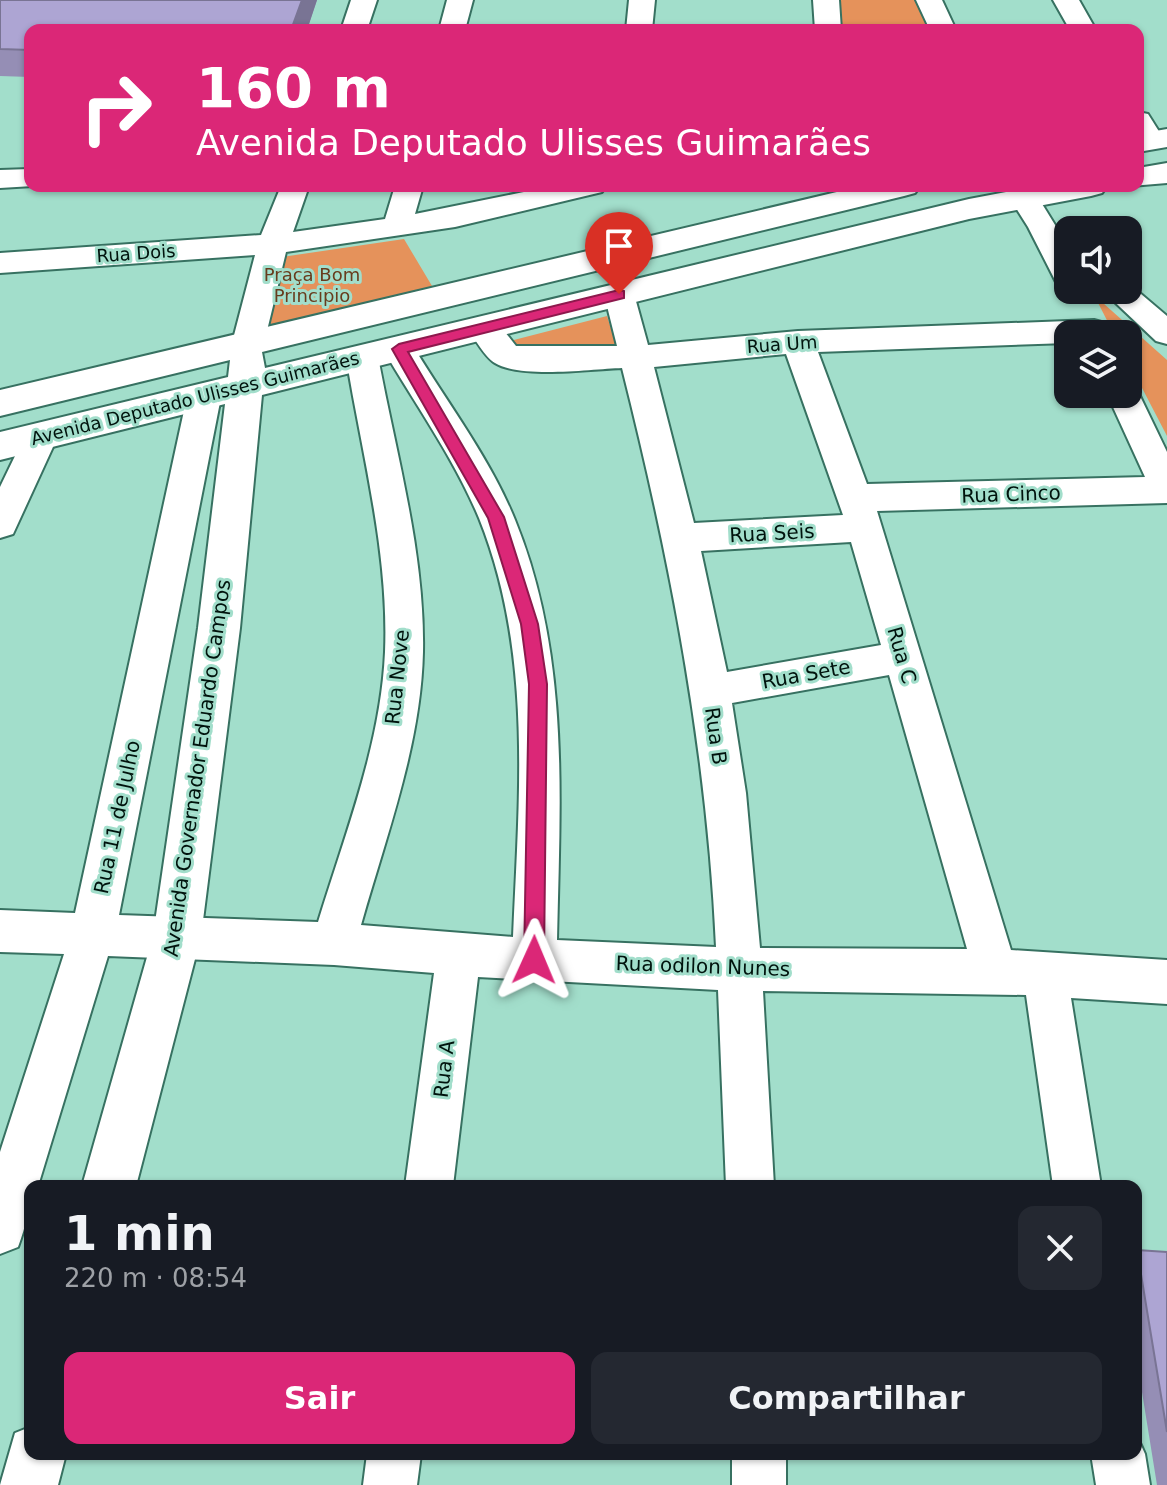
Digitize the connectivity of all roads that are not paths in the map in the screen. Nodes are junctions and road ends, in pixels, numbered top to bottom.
1 (364, 0) edge
2 (460, 0) edge
3 (642, 0) edge
4 (826, 0) edge
5 (929, 0) edge
6 (1066, 0) edge
7 (356, 24) edge
8 (454, 24) edge
9 (640, 24) edge
10 (828, 24) edge
11 (940, 24) edge
12 (1080, 24) edge
13 (24, 178) edge
14 (0, 179) edge
15 (293, 192) edge
16 (407, 192) edge
17 (567, 192) edge
18 (878, 192) edge
19 (1019, 192) edge
20 (1043, 226) junction
21 (397, 227) junction
22 (1054, 236) edge
23 (273, 244) junction
24 (1054, 248) edge
25 (0, 263) edge
26 (619, 294) junction
27 (1133, 304) edge
28 (484, 328) junction
29 (1167, 333) edge
30 (1054, 334) edge
31 (798, 342) junction
32 (399, 349) junction
33 (362, 357) junction
34 (636, 357) junction
35 (247, 364) junction
36 (204, 397) junction
37 (0, 403) edge
38 (1129, 408) edge
39 (41, 436) junction
40 (0, 446) edge
41 (1167, 489) edge
42 (860, 513) junction
43 (0, 524) edge
44 (679, 538) junction
45 (903, 657) junction
46 (710, 691) junction
47 (0, 931) edge
48 (93, 933) junction
49 (177, 936) junction
50 (334, 944) junction
51 (459, 952) junction
52 (534, 960) junction
53 (739, 969) junction
54 (995, 971) junction
55 (1045, 973) junction
56 (1167, 982) edge
57 (111, 1180) edge
58 (430, 1180) edge
59 (750, 1180) edge
60 (1076, 1180) edge
61 (0, 1229) edge
62 (34, 1460) edge
63 (393, 1460) edge
64 (759, 1460) edge
65 (1119, 1460) edge
66 (28, 1485) edge
67 (390, 1485) edge
68 (759, 1485) edge
69 (1123, 1485) edge

1 - 7 street
2 - 8 street
3 - 9 street
4 - 10 street
5 - 11 street
6 - 12 street
13 - 14 street
15 - 23 street
16 - 21 street
17 - 21 street, Rua Dois
18 - 35 street, Avenida Deputado Ulisses Guimarães
19 - 20 street
19 - 26 street, Avenida Deputado Ulisses Guimarães
20 - 22 street
20 - 24 street
21 - 23 street, Rua Dois
23 - 25 street, Rua Dois
23 - 35 street
26 - 28 street, Avenida Deputado Ulisses Guimarães
26 - 34 street, Rua B
27 - 29 street
28 - 32 street, Avenida Deputado Ulisses Guimarães
28 - 34 street, Rua Um
30 - 31 street, Rua Um
31 - 34 street, Rua Um
31 - 42 street, Rua C
32 - 33 street, Avenida Deputado Ulisses Guimarães
32 - 52 street
33 - 35 street, Avenida Deputado Ulisses Guimarães
33 - 50 street, Rua Nove
34 - 44 street, Rua B
35 - 36 street, Avenida Deputado Ulisses Guimarães
35 - 37 street, Avenida Deputado Ulisses Guimarães
35 - 49 street, Avenida Governador Eduardo Campos
36 - 39 street, Avenida Deputado Ulisses Guimarães
36 - 48 street, Rua 11 de Julho
38 - 41 street
39 - 40 street, Avenida Deputado Ulisses Guimarães
39 - 43 street
41 - 42 street, Rua Cinco
42 - 44 street, Rua Seis
42 - 45 street, Rua C
44 - 46 street, Rua B
45 - 46 street, Rua Sete
45 - 54 street, Rua C
46 - 53 street, Rua B
47 - 48 street, Rua odilon Nunes
48 - 49 street, Rua odilon Nunes
48 - 61 street, Rua 11 de Julho
49 - 50 street, Rua odilon Nunes
49 - 57 street, Avenida Governador Eduardo Campos
50 - 51 street, Rua odilon Nunes
51 - 52 street, Rua odilon Nunes
51 - 58 street, Rua A
52 - 53 street, Rua odilon Nunes
53 - 54 street, Rua odilon Nunes
53 - 59 street, Rua B
54 - 55 street, Rua odilon Nunes
55 - 56 street, Rua odilon Nunes
55 - 60 street
62 - 66 street
63 - 67 street
64 - 68 street
65 - 69 street

